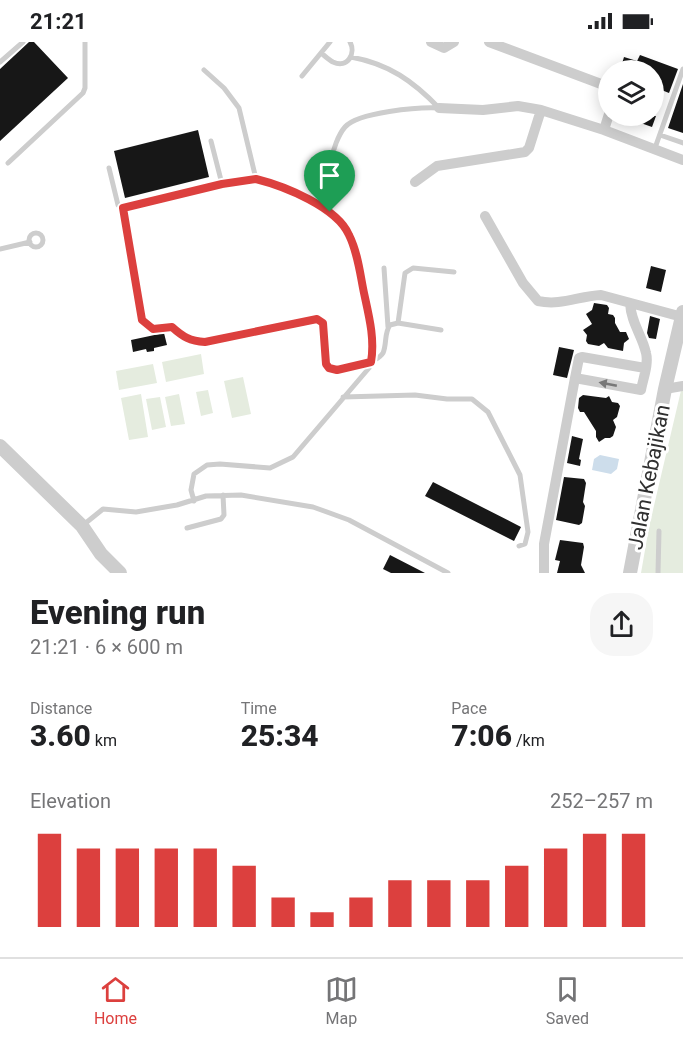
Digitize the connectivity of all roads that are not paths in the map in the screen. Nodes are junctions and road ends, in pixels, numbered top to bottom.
1 (23, 42) edge
2 (86, 42) edge
3 (330, 42) edge
4 (350, 42) edge
5 (431, 42) edge
6 (454, 42) edge
7 (489, 42) edge
8 (321, 53) junction
9 (351, 57) junction
10 (0, 62) edge
11 (683, 69) edge
12 (204, 70) dead end
13 (302, 76) dead end
14 (598, 83) edge
15 (439, 108) junction
16 (541, 110) junction
17 (605, 126) edge
18 (604, 130) junction
19 (660, 135) junction
20 (211, 141) dead end
21 (683, 143) edge
22 (655, 148) junction
23 (683, 160) edge
24 (8, 163) dead end
25 (109, 168) dead end
26 (256, 179) junction
27 (415, 182) dead end
28 (222, 184) junction
29 (123, 208) junction
30 (330, 212) junction
31 (486, 216) dead end
32 (30, 242) dead end
33 (0, 249) edge
34 (384, 268) dead end
35 (454, 272) dead end
36 (630, 303) junction
37 (682, 314) edge
38 (398, 323) junction
39 (388, 327) junction
40 (441, 330) dead end
41 (371, 362) junction
42 (645, 368) junction
43 (575, 378) junction
44 (683, 386) edge
45 (665, 389) junction
46 (343, 397) junction
47 (0, 446) edge
48 (223, 495) junction
49 (194, 501) junction
50 (82, 526) junction
51 (187, 528) dead end
52 (659, 531) dead end
53 (519, 546) dead end
54 (120, 573) edge
55 (448, 573) edge
56 (544, 573) edge
57 (630, 573) edge
58 (658, 573) edge

1 - 10 lane
2 - 24 lane
3 - 8 lane
4 - 9 lane
5 - 6 street
7 - 14 street
8 - 9 lane
8 - 13 lane
9 - 15 lane
11 - 19 lane
12 - 26 lane
15 - 16 street
15 - 30 lane
16 - 18 street
16 - 27 street
17 - 18 street
18 - 22 street
19 - 21 lane
19 - 22 lane
20 - 28 lane
22 - 23 street
25 - 29 lane
26 - 28 lane
26 - 30 lane
28 - 29 lane
29 - 41 lane
30 - 41 lane
31 - 36 street
32 - 33 lane
34 - 39 lane
35 - 38 lane
36 - 37 street
36 - 42 street
37 - 45 street, Jalan Kebajikan
38 - 39 lane
38 - 40 lane
39 - 41 lane
41 - 46 lane
42 - 43 street
42 -> 43 street
43 - 56 street
44 - 45 street
45 - 57 street, Jalan Kebajikan
46 - 49 lane
46 - 53 lane
47 - 50 street
48 - 49 lane
48 - 51 lane
48 - 55 lane
49 - 50 lane
50 - 54 street
52 - 58 lane

